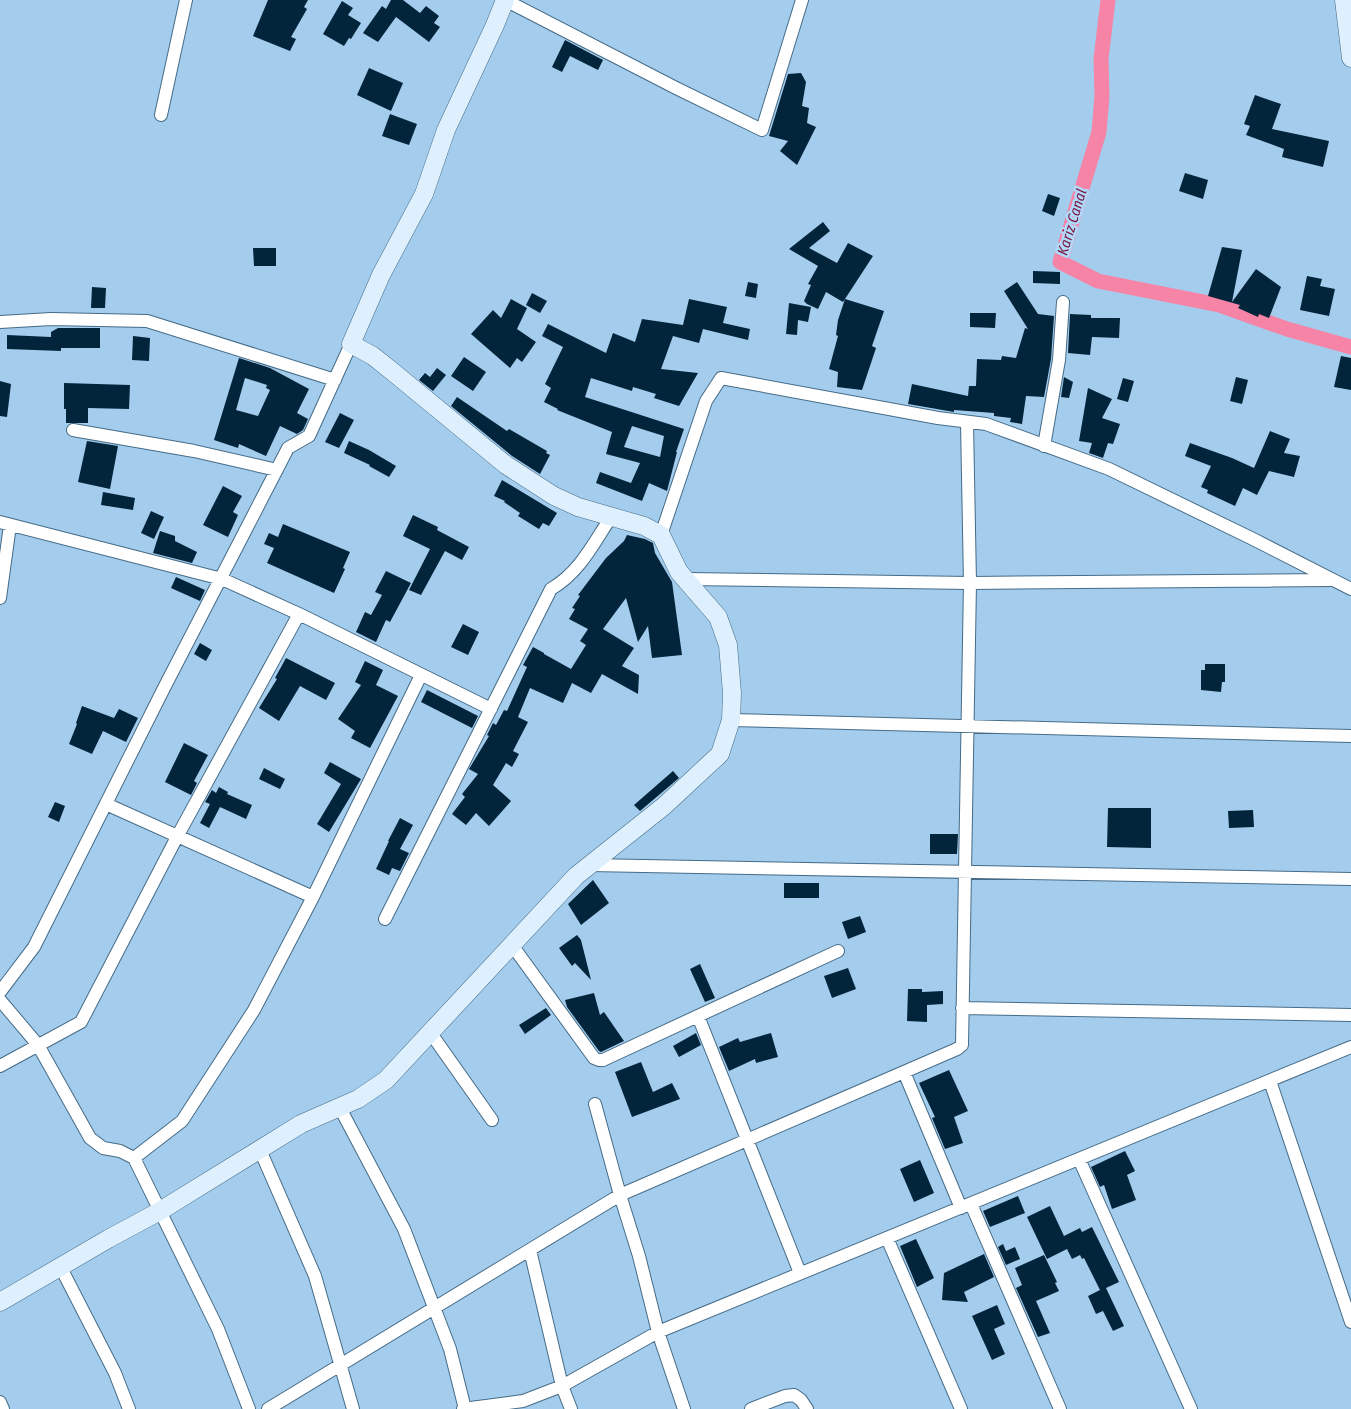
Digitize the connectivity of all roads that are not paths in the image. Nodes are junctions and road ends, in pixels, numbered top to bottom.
1 (186, 0) edge
2 (505, 0) edge
3 (802, 0) edge
4 (1344, 0) edge
5 (1351, 58) edge
6 (161, 115) dead end
7 (1063, 302) dead end
8 (0, 322) edge
9 (351, 344) junction
10 (335, 380) junction
11 (967, 422) junction
12 (74, 430) dead end
13 (1044, 446) junction
14 (277, 470) junction
15 (611, 517) junction
16 (5, 524) edge
17 (661, 536) junction
18 (222, 579) junction
19 (685, 579) junction
20 (1333, 580) junction
21 (970, 583) junction
22 (1351, 589) edge
23 (0, 598) edge
24 (299, 614) junction
25 (421, 675) junction
26 (491, 709) junction
27 (731, 720) junction
28 (967, 726) junction
29 (1351, 736) edge
30 (106, 804) junction
31 (178, 835) junction
32 (590, 865) junction
33 (965, 872) junction
34 (1351, 880) edge
35 (313, 896) junction
36 (385, 919) dead end
37 (512, 945) junction
38 (838, 951) dead end
39 (0, 992) edge
40 (0, 1000) edge
41 (962, 1008) junction
42 (1351, 1015) edge
43 (698, 1016) junction
44 (430, 1032) junction
45 (38, 1045) junction
46 (1351, 1047) edge
47 (0, 1066) edge
48 (904, 1072) junction
49 (1270, 1081) junction
50 (595, 1104) dead end
51 (340, 1108) junction
52 (492, 1120) dead end
53 (747, 1140) junction
54 (260, 1150) junction
55 (134, 1158) junction
56 (1079, 1159) junction
57 (620, 1195) junction
58 (966, 1206) junction
59 (160, 1211) junction
60 (887, 1238) junction
61 (530, 1250) junction
62 (60, 1266) junction
63 (800, 1274) junction
64 (0, 1302) edge
65 (435, 1308) junction
66 (1351, 1322) edge
67 (658, 1332) junction
68 (341, 1365) junction
69 (562, 1386) junction
70 (0, 1402) edge
71 (3, 1409) edge
72 (130, 1409) edge
73 (249, 1409) edge
74 (268, 1409) edge
75 (353, 1409) edge
76 (464, 1409) edge
77 (571, 1409) edge
78 (684, 1409) edge
79 (750, 1409) edge
80 (807, 1409) edge
81 (961, 1409) edge
82 (1060, 1409) edge
83 (1191, 1409) edge

1 - 6 street
2 - 3 street
2 - 9 street
4 - 5 street
7 - 13 street
8 - 10 street
9 - 10 street
9 - 15 street
10 - 14 street
11 - 13 street
11 - 17 street
11 - 21 street
12 - 14 street
13 - 20 street
14 - 18 street
15 - 17 street
15 - 26 street
16 - 18 street
16 - 23 street
17 - 19 street
18 - 24 street
18 - 30 street
19 - 21 street
19 - 27 street
20 - 21 street
20 - 22 street
21 - 28 street
24 - 25 street
24 - 31 street
25 - 26 street
25 - 35 street
26 - 36 street
27 - 28 street
27 - 32 street
28 - 29 street
28 - 33 street
30 - 31 street
30 - 39 street
31 - 35 street
31 - 45 street
32 - 33 street
32 - 37 street
33 - 34 street
33 - 41 street
35 - 55 street
37 - 43 street
37 - 44 street
38 - 43 street
40 - 45 street
41 - 42 street
41 - 48 street
43 - 53 street
44 - 51 street
44 - 52 street
45 - 47 street
45 - 55 street
46 - 49 street
48 - 53 street
48 - 58 street
49 - 56 street
49 - 66 street
50 - 57 street
51 - 54 street
51 - 65 street
53 - 57 street
53 - 63 street
54 - 59 street
54 - 68 street
55 - 59 street
56 - 58 street
56 - 83 street
57 - 61 street
57 - 67 street
58 - 60 street
58 - 82 street
59 - 62 street
59 - 73 street
60 - 63 street
60 - 81 street
61 - 65 street
61 - 69 street
62 - 64 street
62 - 72 street
63 - 67 street
65 - 68 street
65 - 76 street
67 - 69 street
67 - 78 street
68 - 74 street
68 - 75 street
69 - 76 street
69 - 77 street
70 - 71 street
79 - 80 street

